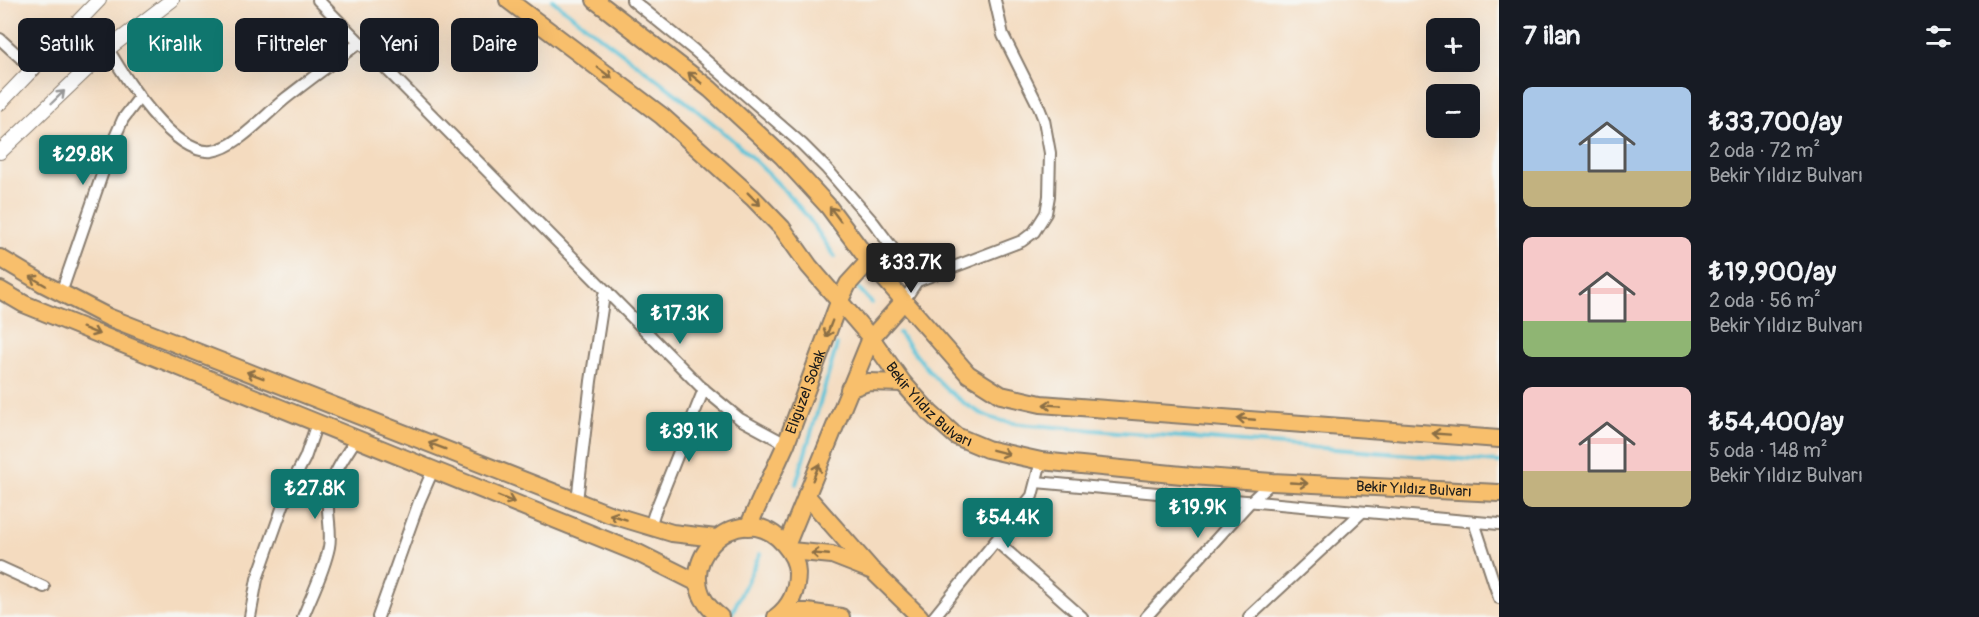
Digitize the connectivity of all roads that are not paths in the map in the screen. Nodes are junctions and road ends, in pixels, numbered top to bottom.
1 (99, 0) edge
2 (172, 0) edge
3 (318, 0) edge
4 (508, 0) edge
5 (595, 0) edge
6 (632, 0) edge
7 (995, 0) edge
8 (82, 18) edge
9 (0, 39) edge
10 (359, 43) junction
11 (115, 44) edge
12 (18, 55) edge
13 (115, 60) edge
14 (32, 72) edge
15 (84, 72) edge
16 (139, 98) junction
17 (0, 103) edge
18 (0, 152) edge
19 (0, 258) edge
20 (869, 261) junction
21 (917, 281) junction
22 (0, 290) edge
23 (607, 291) junction
24 (61, 293) junction
25 (840, 302) junction
26 (903, 302) junction
27 (871, 338) junction
28 (903, 383) junction
29 (704, 389) junction
30 (849, 389) junction
31 (316, 423) junction
32 (356, 439) junction
33 (1499, 439) edge
34 (786, 444) junction
35 (1041, 461) junction
36 (433, 470) junction
37 (1036, 482) junction
38 (1272, 482) junction
39 (1499, 493) edge
40 (806, 495) junction
41 (577, 501) junction
42 (1250, 502) junction
43 (1362, 513) junction
44 (1474, 522) junction
45 (1499, 524) edge
46 (650, 526) junction
47 (748, 527) junction
48 (716, 538) junction
49 (996, 541) junction
50 (788, 549) junction
51 (0, 567) edge
52 (873, 571) junction
53 (698, 583) junction
54 (44, 587) dead end
55 (1499, 598) edge
56 (779, 614) edge
57 (713, 615) edge
58 (250, 617) edge
59 (303, 617) edge
60 (378, 617) edge
61 (841, 617) edge
62 (920, 617) edge
63 (934, 617) edge
64 (1082, 617) edge
65 (1146, 617) edge
66 (1249, 617) edge

1 - 8 street
2 - 11 street
3 - 10 street
4 -> 25 main road, Bekir Yıldız Bulvarı
20 -> 5 main road
6 - 21 street
7 - 21 street
9 - 12 street
10 - 16 street
10 - 23 street
13 - 16 street
14 - 17 street
18 -> 15 street
16 - 24 street
24 -> 19 main road
20 - 25 main road, Eligüzel Sokak
20 - 26 main road
21 - 26 street
22 -> 31 main road
23 - 29 street
23 - 41 street
41 -> 24 main road
25 - 27 main road, Bekir Yıldız Bulvarı
25 -> 34 main road, Eligüzel Sokak
26 - 27 main road
33 -> 26 main road
27 - 28 main road, Bekir Yıldız Bulvarı
27 - 30 main road
28 - 30 main road
28 -> 35 main road, Bekir Yıldız Bulvarı
29 - 34 street
29 - 46 street
40 -> 30 main road
31 - 32 main road
31 - 58 street
32 - 36 main road
32 - 59 street
34 - 47 main road, Eligüzel Sokak
35 - 37 street
35 - 38 main road, Bekir Yıldız Bulvarı
36 -> 53 main road
36 - 60 street
37 - 42 street
37 - 49 street
38 -> 39 main road, Bekir Yıldız Bulvarı
38 - 42 street
40 - 50 main road
40 - 52 main road
46 -> 41 main road
42 - 43 street
42 - 65 street
43 - 44 street
43 - 66 street
44 - 45 street
44 - 55 street
46 - 48 main road
47 - 48 main road
47 - 50 main road
48 - 53 main road
49 - 63 street
49 - 64 street
52 -> 50 main road
50 - 56 main road
51 - 54 street
52 - 62 main road
53 - 57 main road
56 - 61 main road

